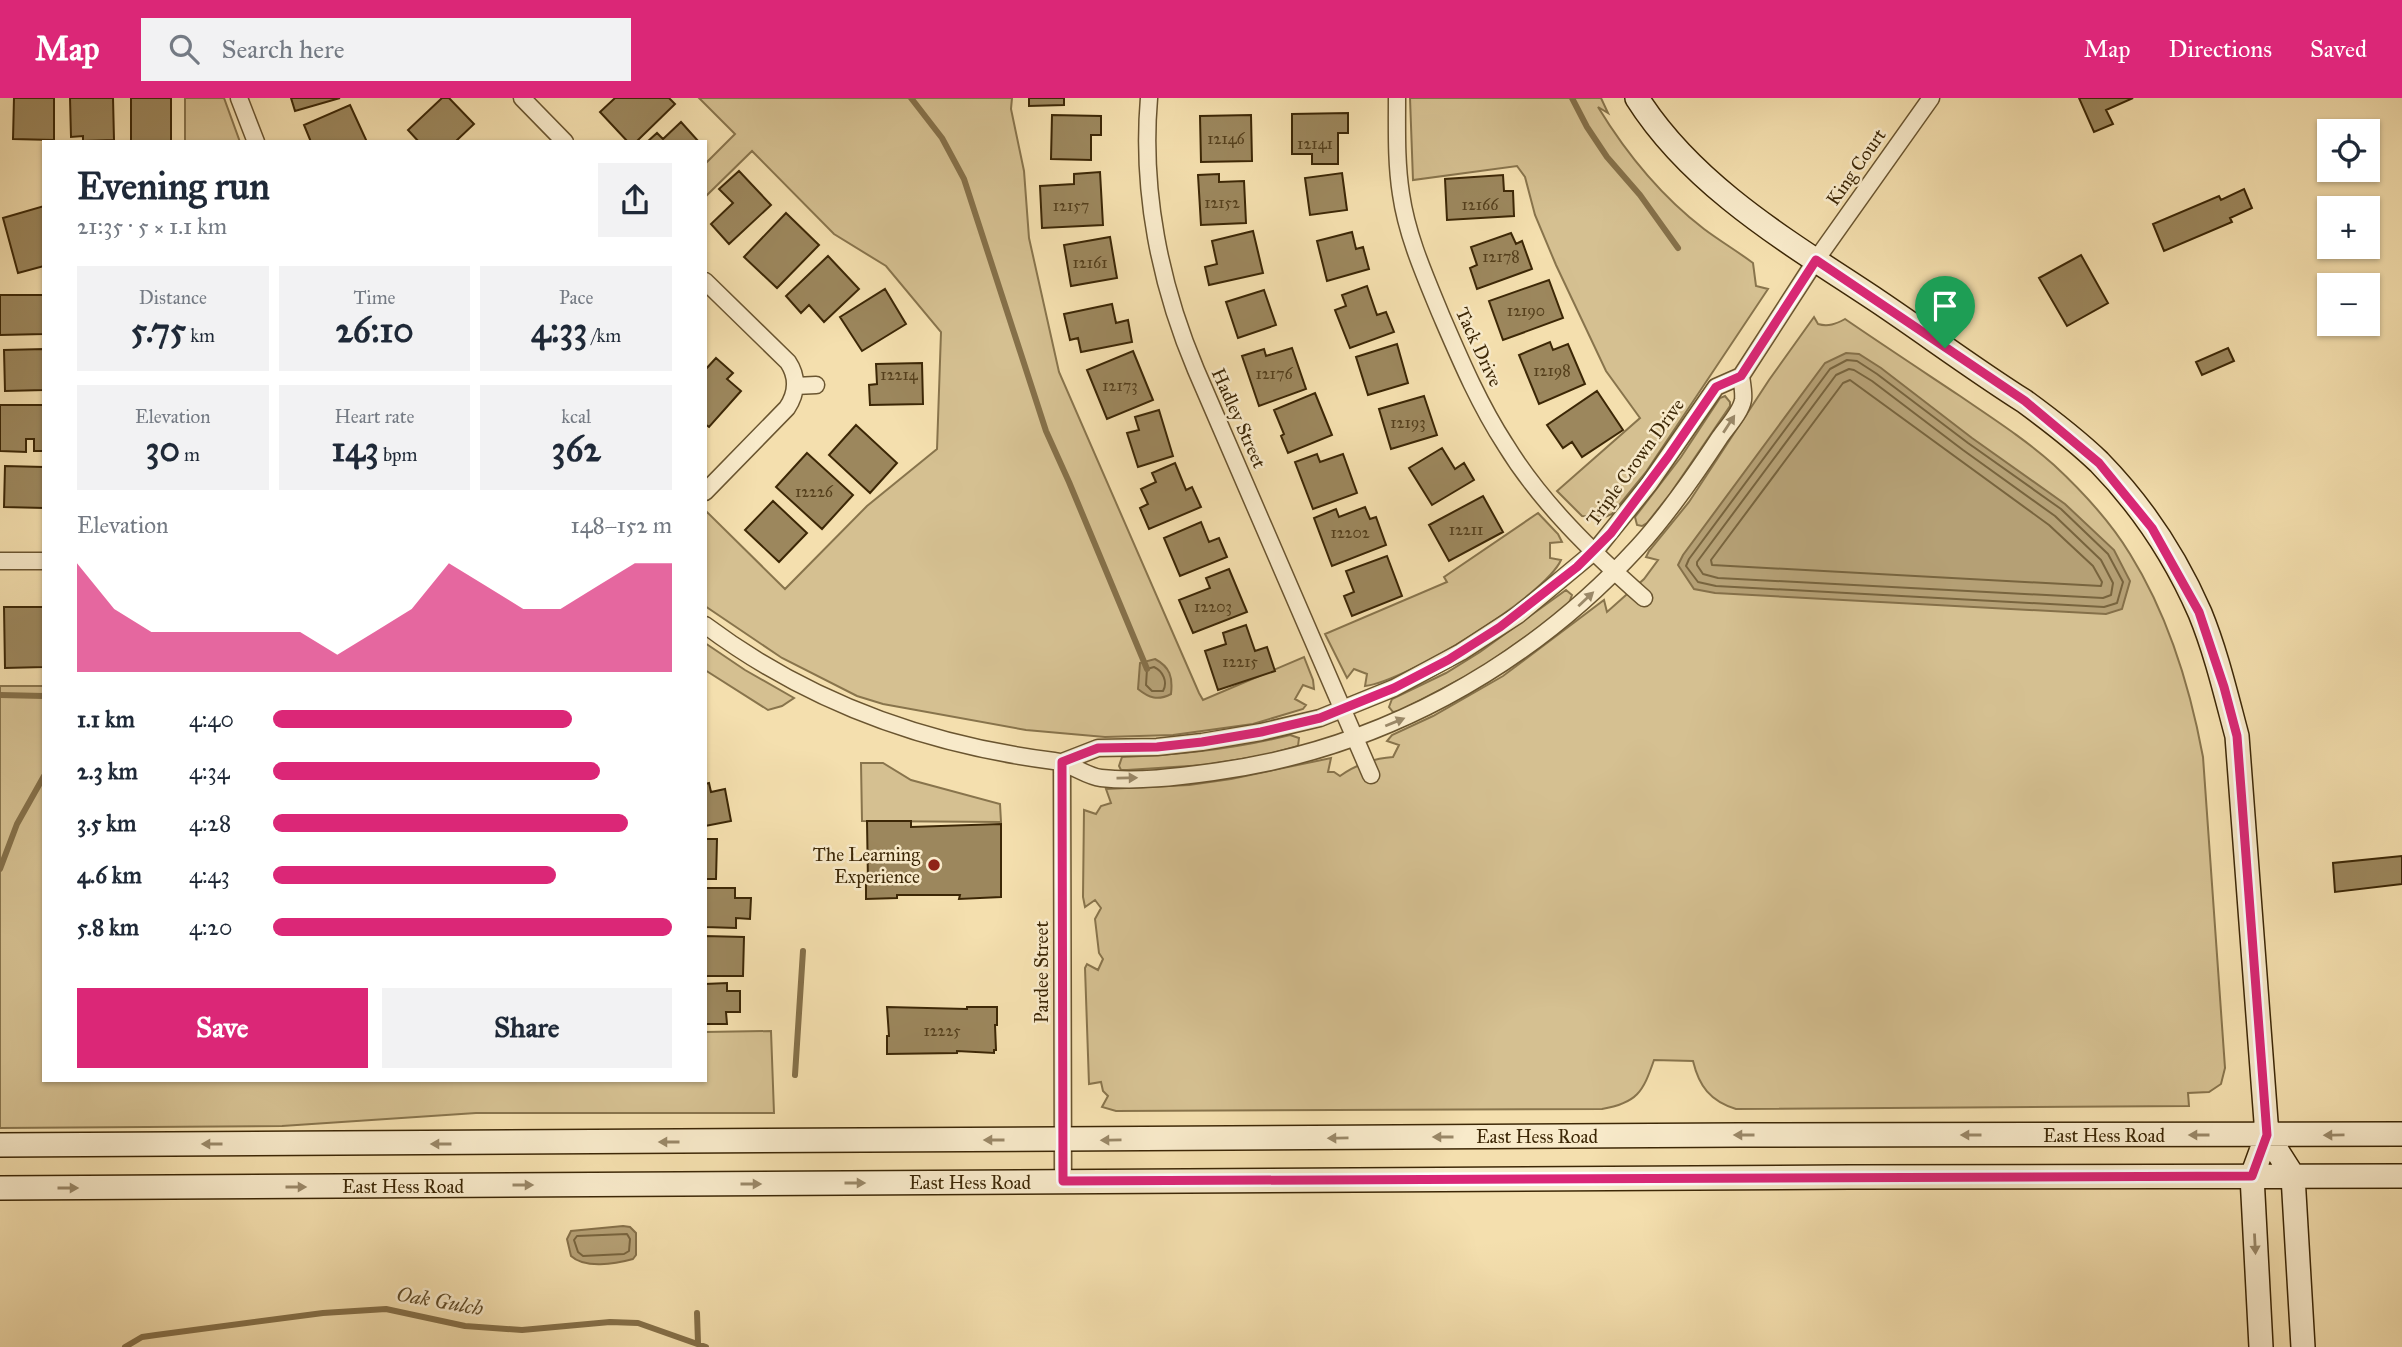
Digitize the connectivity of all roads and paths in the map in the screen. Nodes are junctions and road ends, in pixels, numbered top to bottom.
1 (239, 98) edge
2 (522, 98) edge
3 (1149, 98) edge
4 (1397, 98) edge
5 (1637, 98) edge
6 (1930, 98) edge
7 (255, 140) edge
8 (563, 140) edge
9 (1816, 260) junction
10 (707, 283) edge
11 (1741, 376) junction
12 (817, 385) dead end
13 (795, 386) junction
14 (707, 490) edge
15 (1595, 551) junction
16 (0, 561) edge
17 (42, 561) edge
18 (1615, 572) junction
19 (1644, 598) dead end
20 (707, 626) edge
21 (1343, 710) junction
22 (1355, 737) junction
23 (1062, 762) junction
24 (1371, 775) dead end
25 (2402, 1134) edge
26 (2267, 1135) junction
27 (1062, 1140) junction
28 (0, 1145) edge
29 (2252, 1176) junction
30 (2293, 1176) junction
31 (2402, 1176) edge
32 (1063, 1181) junction
33 (0, 1188) edge
34 (2262, 1347) edge
35 (2303, 1347) edge

1 - 7 street
2 - 8 street
3 - 21 street, Hadley Street
4 - 15 street, Tack Drive
5 - 9 main road
6 - 9 street, King Court
9 - 11 street, Triple Crown Drive
9 - 26 main road
10 - 13 street
11 - 15 street, Triple Crown Drive
18 -> 11 street, Triple Crown Drive
12 - 13 street
13 - 14 street
15 - 18 street, Tack Drive
15 - 21 street, Triple Crown Drive
16 - 17 street
18 - 19 street, Tack Drive
22 -> 18 street, Triple Crown Drive
20 - 23 street, Triple Crown Drive
21 - 22 street, Hadley Street
21 - 23 street, Triple Crown Drive
23 -> 22 street, Triple Crown Drive
22 - 24 street, Hadley Street
23 - 27 street, Pardee Street
25 -> 26 main road, East Hess Road
26 -> 27 main road, East Hess Road
26 - 29 main road
26 - 30 main road
27 -> 28 main road, East Hess Road
27 - 32 street, Pardee Street
29 - 30 main road, East Hess Road
29 - 32 main road, East Hess Road
29 -> 34 main road
30 - 31 main road, East Hess Road
30 - 35 main road
33 -> 32 main road, East Hess Road

